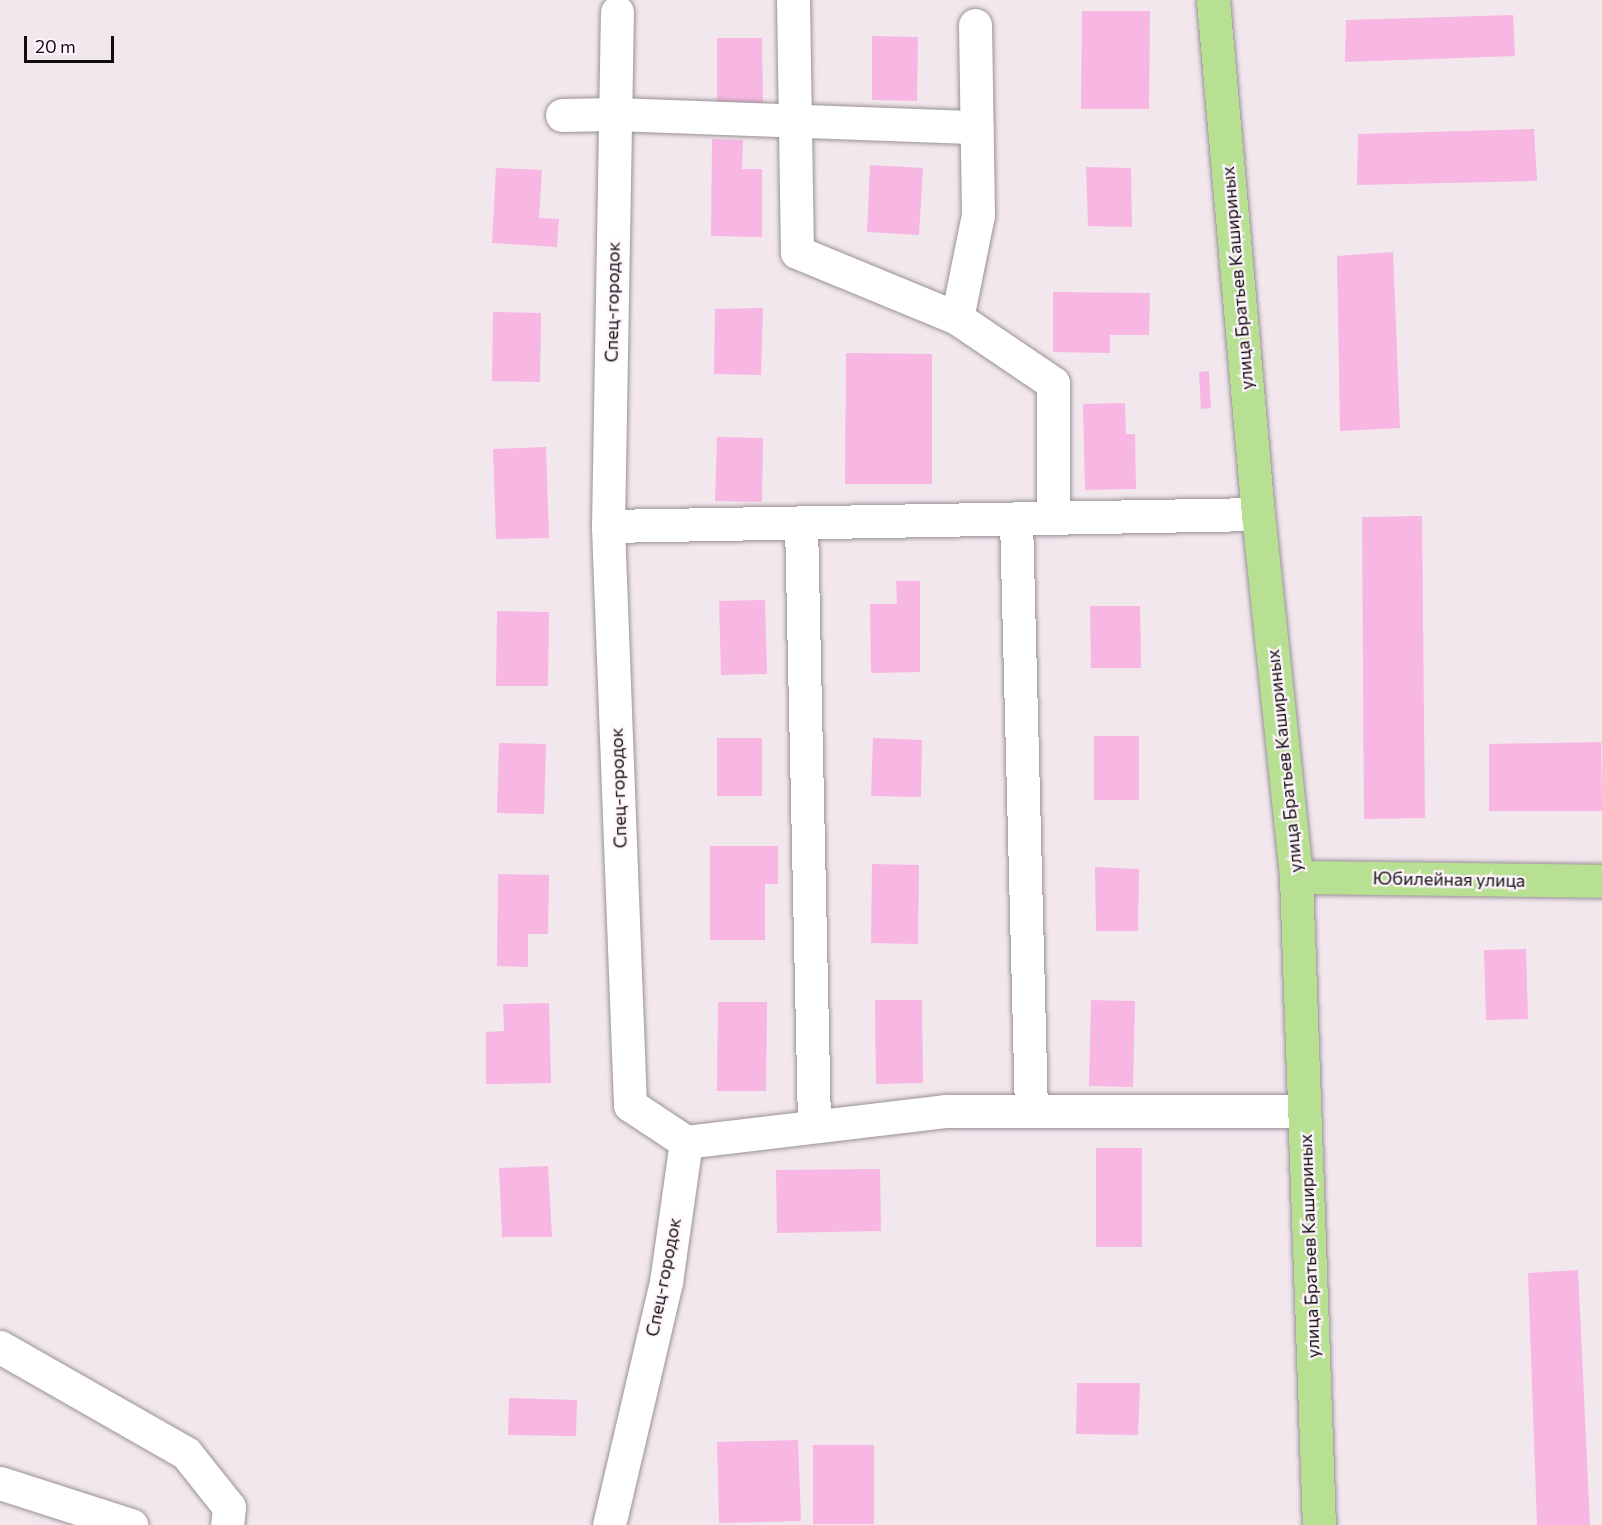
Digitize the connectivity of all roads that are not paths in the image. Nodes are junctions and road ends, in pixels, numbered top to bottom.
1 (793, 0) edge
2 (1213, 0) edge
3 (617, 12) dead end
4 (975, 26) dead end
5 (615, 114) junction
6 (562, 116) dead end
7 (795, 121) junction
8 (977, 127) junction
9 (957, 318) junction
10 (1258, 514) junction
11 (1053, 518) junction
12 (1016, 519) junction
13 (801, 523) junction
14 (608, 526) junction
15 (1296, 877) junction
16 (1602, 881) edge
17 (1031, 1110) junction
18 (1305, 1111) junction
19 (814, 1126) junction
20 (686, 1142) junction
21 (0, 1347) edge
22 (0, 1482) edge
23 (131, 1525) edge
24 (227, 1525) edge
25 (609, 1525) edge
26 (1319, 1525) edge

1 - 7 street
2 - 10 main road, улица Братьев Кашириных
3 - 5 street, Спец-городок
4 - 8 street
5 - 6 street
5 - 7 street
5 - 14 street, Спец-городок
7 - 8 street
7 - 9 street
8 - 9 street
9 - 11 street
10 - 11 street
10 - 15 main road, улица Братьев Кашириных
11 - 12 street
12 - 13 street
12 - 17 street
13 - 14 street
13 - 19 street
14 - 20 street, Спец-городок
15 - 16 main road, Юбилейная улица
15 - 18 main road, улица Братьев Кашириных
17 - 18 street
17 - 19 street
18 - 26 main road, улица Братьев Кашириных
19 - 20 street
20 - 25 street, Спец-городок
21 - 24 street
22 - 23 street

